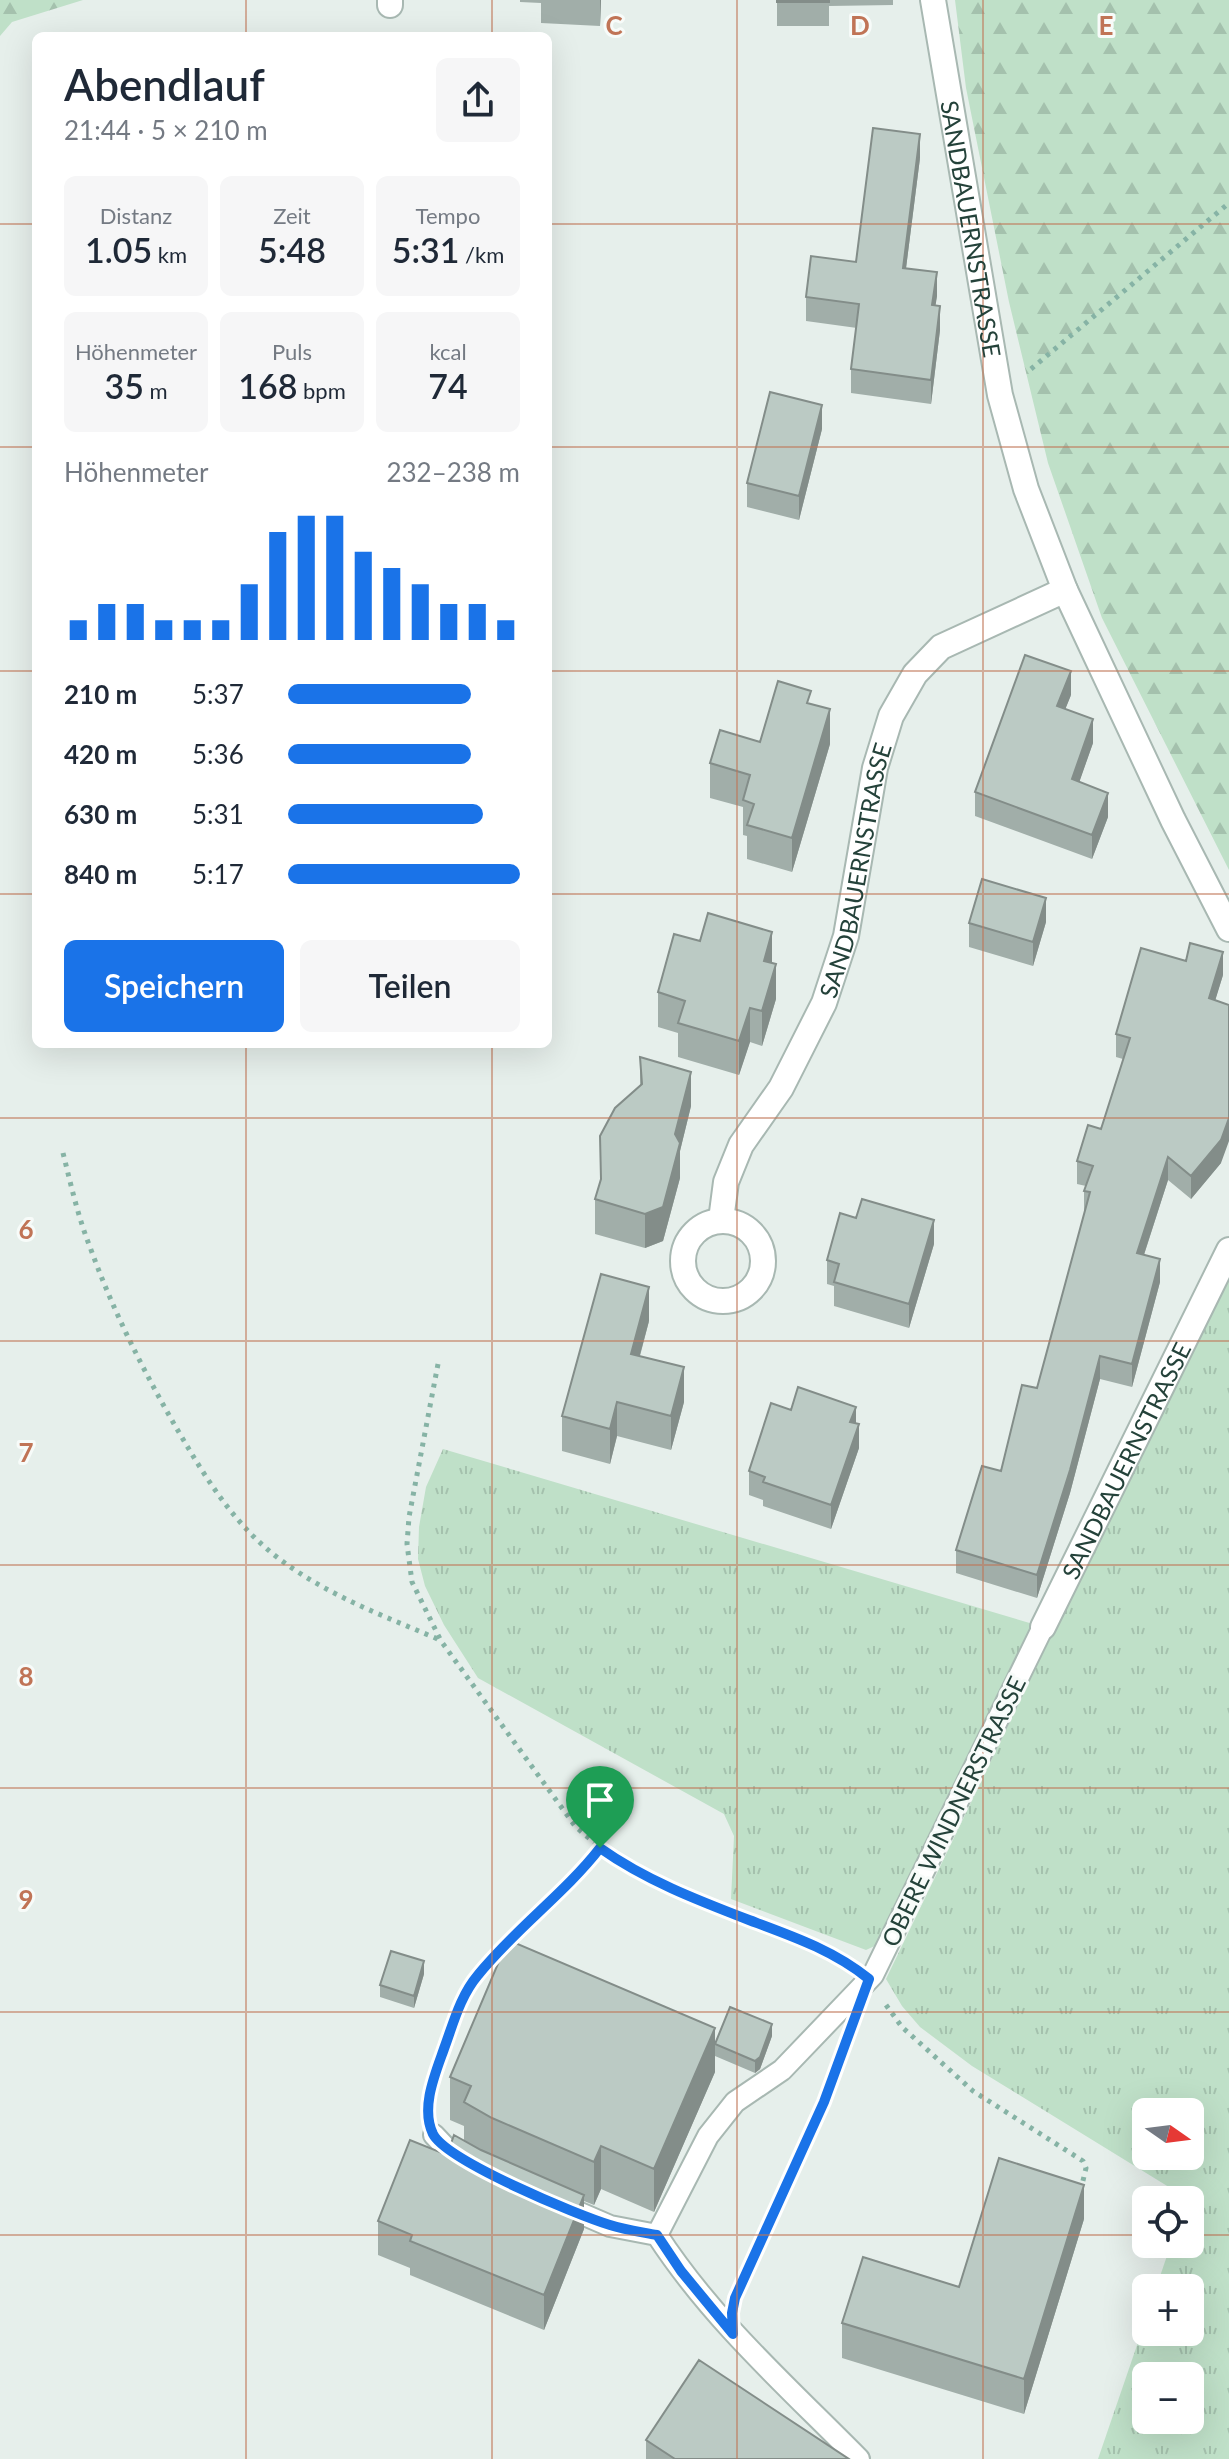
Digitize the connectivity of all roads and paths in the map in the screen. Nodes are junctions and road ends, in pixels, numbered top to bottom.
1 (933, 0) edge
2 (1229, 203) edge
3 (1000, 395) junction
4 (1065, 590) junction
5 (1229, 929) edge
6 (63, 1153) dead end
7 (721, 1220) dead end
8 (1229, 1250) edge
9 (438, 1364) dead end
10 (1043, 1627) joint
11 (441, 1641) junction
12 (600, 1848) junction
13 (869, 1979) junction
14 (841, 2053) dead end
15 (434, 2135) joint
16 (486, 2173) edge
17 (543, 2197) edge
18 (1079, 2199) edge
19 (657, 2235) junction
20 (733, 2334) junction
21 (859, 2459) edge

1 - 3 street, SANDBAUERNSTRASSE
2 - 3 path
3 - 4 street, SANDBAUERNSTRASSE
4 - 5 street, SANDBAUERNSTRASSE
4 - 7 street, SANDBAUERNSTRASSE
6 - 11 path
8 - 10 street, SANDBAUERNSTRASSE
9 - 11 path
10 - 13 lane, OBERE WINDNERSTRASSE
11 - 12 path
12 - 13 path
12 - 15 path
13 - 18 path
13 - 19 lane, OBERE WINDNERSTRASSE
14 - 20 path
15 - 16 lane
17 - 19 lane
19 - 20 lane
20 - 21 lane

